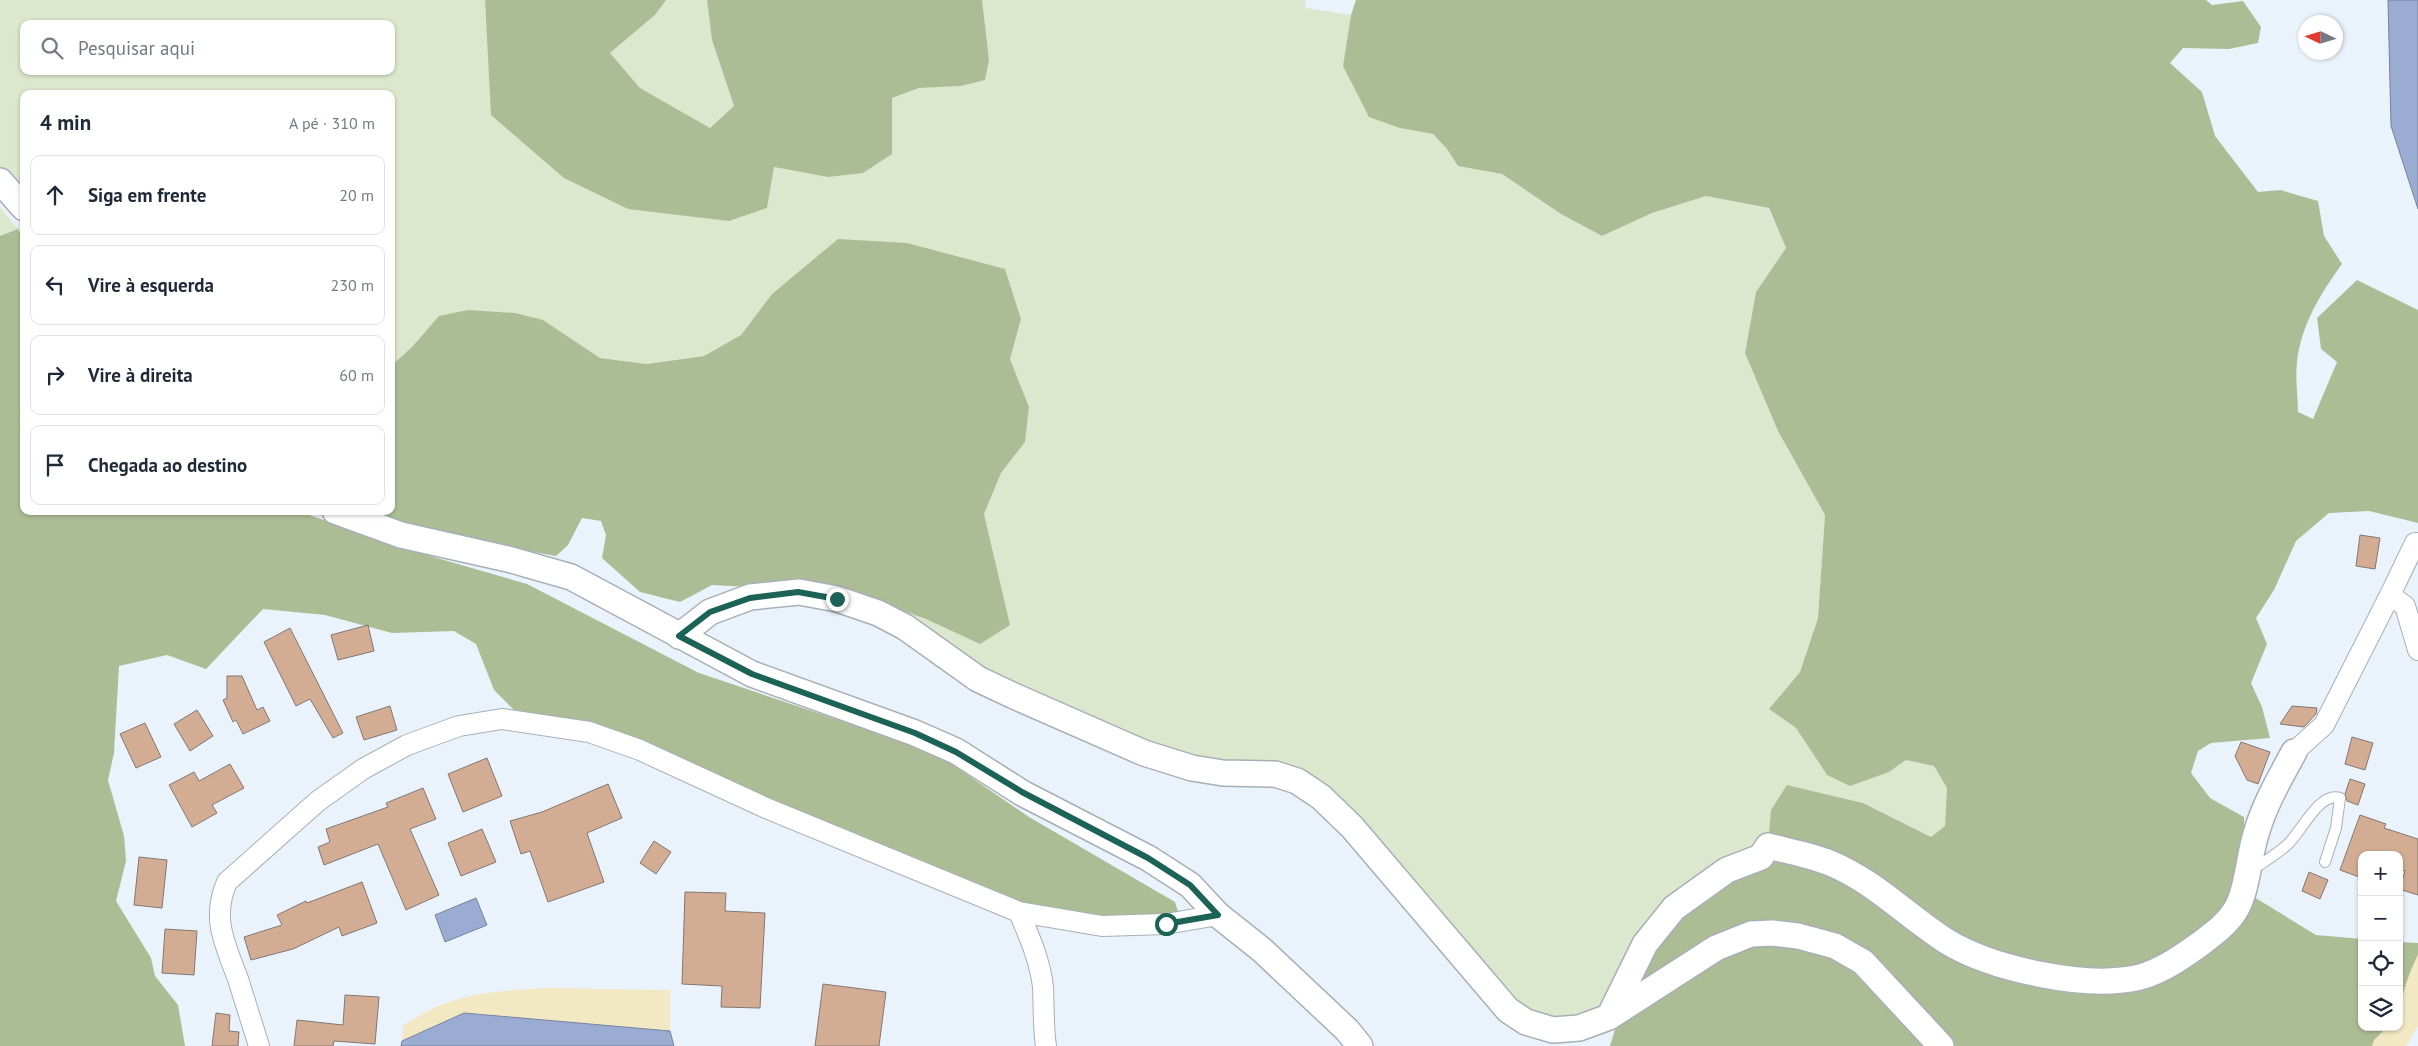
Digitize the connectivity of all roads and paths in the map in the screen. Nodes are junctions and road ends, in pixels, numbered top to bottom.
1 (0, 181) edge
2 (20, 204) edge
3 (346, 515) edge
4 (2418, 543) edge
5 (2390, 595) junction
6 (679, 636) junction
7 (2418, 650) edge
8 (2294, 752) joint
9 (2325, 862) dead end
10 (2247, 874) junction
11 (1019, 912) junction
12 (1218, 915) junction
13 (1609, 1017) junction
14 (258, 1046) edge
15 (1046, 1046) edge
16 (1360, 1046) edge
17 (1941, 1046) edge

1 - 2 street
3 - 6 street
4 - 5 street
5 - 7 street
5 - 8 street
6 - 12 street
6 - 13 street
8 - 10 street
9 - 10 lane
10 - 13 street
11 - 12 street
11 - 14 street
11 - 15 street
12 - 16 street
13 - 17 street

